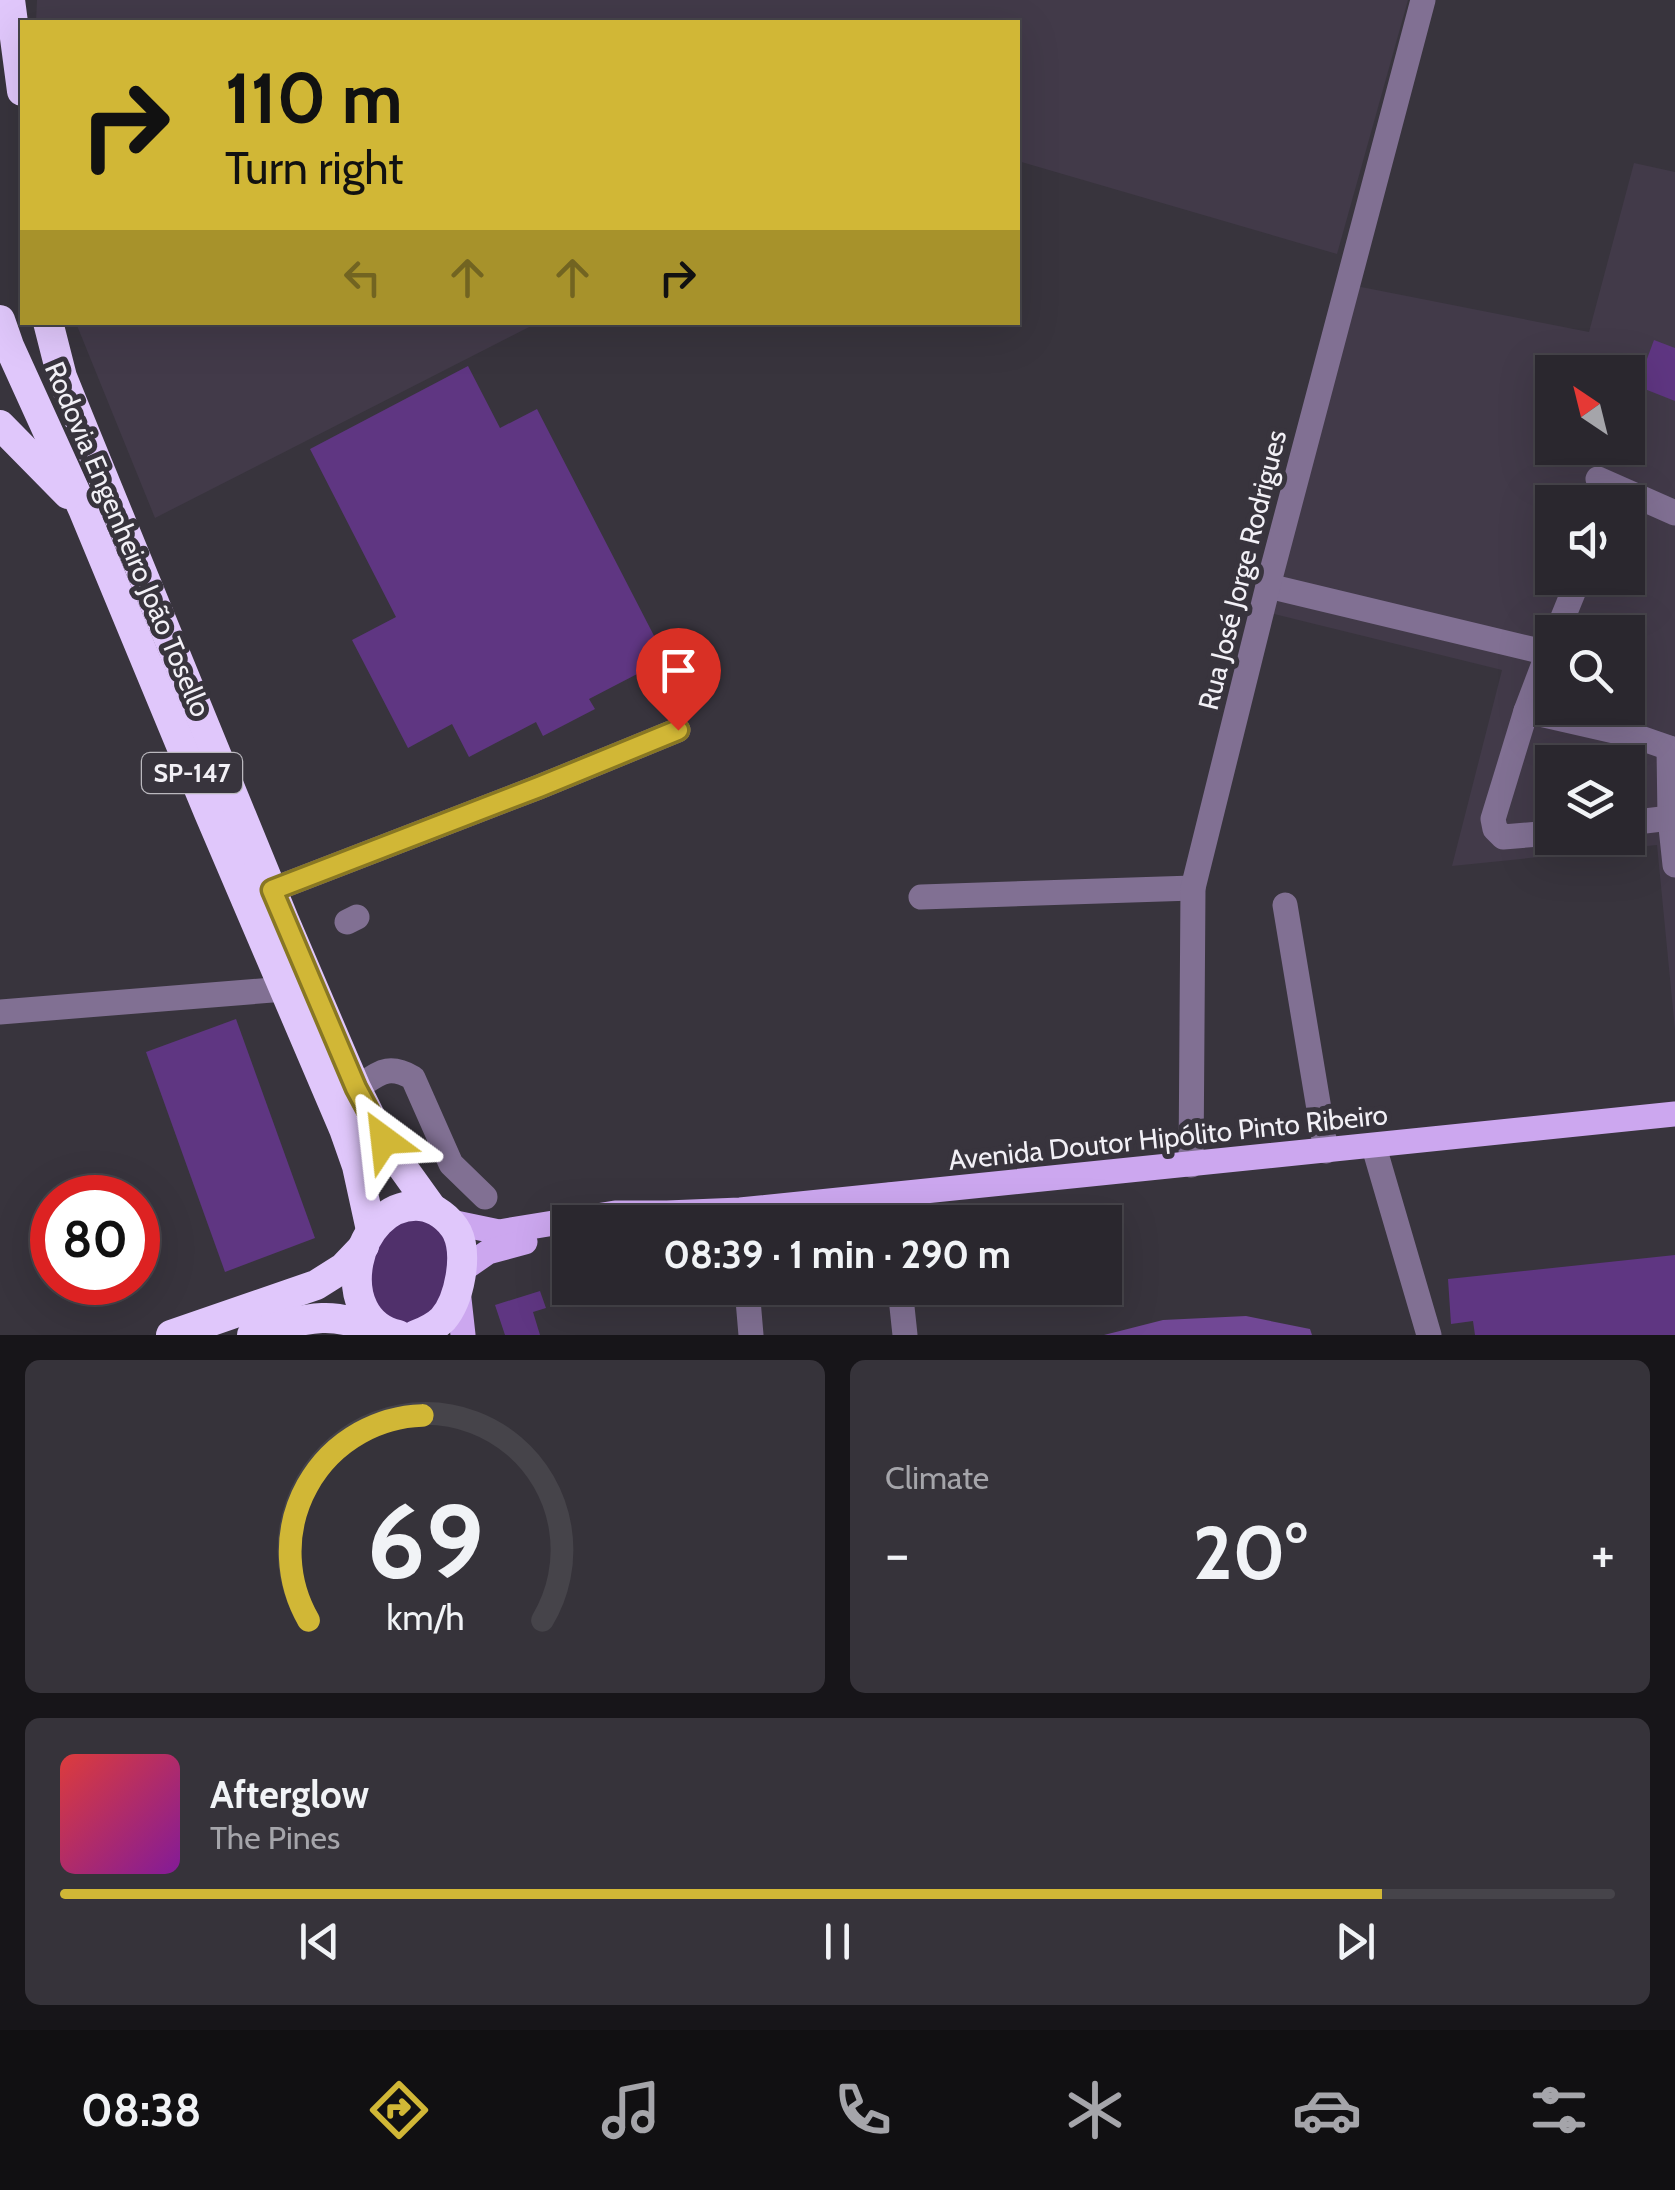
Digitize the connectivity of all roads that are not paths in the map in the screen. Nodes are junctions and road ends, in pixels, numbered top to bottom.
1 (10, 0) edge
2 (1424, 0) edge
3 (20, 76) edge
4 (0, 94) edge
5 (20, 110) edge
6 (0, 320) edge
7 (49, 325) edge
8 (13, 386) edge
9 (0, 425) edge
10 (1645, 503) edge
11 (83, 509) junction
12 (1675, 513) edge
13 (1268, 586) junction
14 (1535, 640) edge
15 (1535, 687) edge
16 (1526, 711) junction
17 (678, 730) dead end
18 (1672, 749) edge
19 (1670, 818) junction
20 (1645, 821) edge
21 (1535, 834) edge
22 (1675, 864) edge
23 (1193, 888) junction
24 (272, 890) junction
25 (921, 897) dead end
26 (1285, 905) dead end
27 (285, 989) junction
28 (0, 1012) edge
29 (356, 1088) junction
30 (1675, 1114) edge
31 (1374, 1146) junction
32 (1326, 1151) junction
33 (1191, 1165) junction
34 (890, 1195) junction
35 (485, 1197) dead end
36 (819, 1205) edge
37 (891, 1205) edge
38 (441, 1214) junction
39 (552, 1223) edge
40 (552, 1237) edge
41 (368, 1238) junction
42 (460, 1278) junction
43 (749, 1305) edge
44 (902, 1305) edge
45 (391, 1333) edge
46 (172, 1335) edge
47 (252, 1335) edge
48 (416, 1335) edge
49 (463, 1335) edge
50 (752, 1335) edge
51 (905, 1335) edge
52 (1429, 1335) edge

1 - 3 highway
2 - 13 street, Rua José Jorge Rodrigues
4 - 5 highway
6 - 8 highway, Rodovia Engenheiro João Tosello / SP-147
7 - 24 highway, Rodovia Engenheiro João Tosello / SP-147
8 - 11 highway, Rodovia Engenheiro João Tosello / SP-147
9 - 11 highway
10 - 12 street
11 - 27 highway, Rodovia Engenheiro João Tosello / SP-147
13 - 14 street
13 - 23 street, Rua José Jorge Rodrigues
15 - 16 street
16 - 18 street
16 - 21 street
17 - 24 street
18 - 19 street
19 - 20 street
19 - 22 street
23 - 25 street
23 - 33 street, Rua José Jorge Rodrigues
24 - 29 highway, Rodovia Engenheiro João Tosello / SP-147
26 - 32 street
27 - 28 street
27 - 41 highway, Rodovia Engenheiro João Tosello / SP-147
29 - 35 street
29 - 38 highway, Rodovia Engenheiro João Tosello / SP-147
30 - 31 main road, Avenida Doutor Hipólito Pinto Ribeiro
31 - 32 main road, Avenida Doutor Hipólito Pinto Ribeiro
31 - 52 street
32 - 33 main road, Avenida Doutor Hipólito Pinto Ribeiro
33 - 34 main road, Avenida Doutor Hipólito Pinto Ribeiro
34 - 36 main road, Avenida Doutor Hipólito Pinto Ribeiro
34 - 37 street
38 - 39 main road, Avenida Doutor Hipólito Pinto Ribeiro
38 - 41 highway
38 - 42 highway
40 - 42 main road
41 - 45 highway, Rodovia Engenheiro João Tosello
41 - 46 highway
42 - 48 highway
42 - 49 main road
43 - 50 street
44 - 51 street
45 - 47 highway

